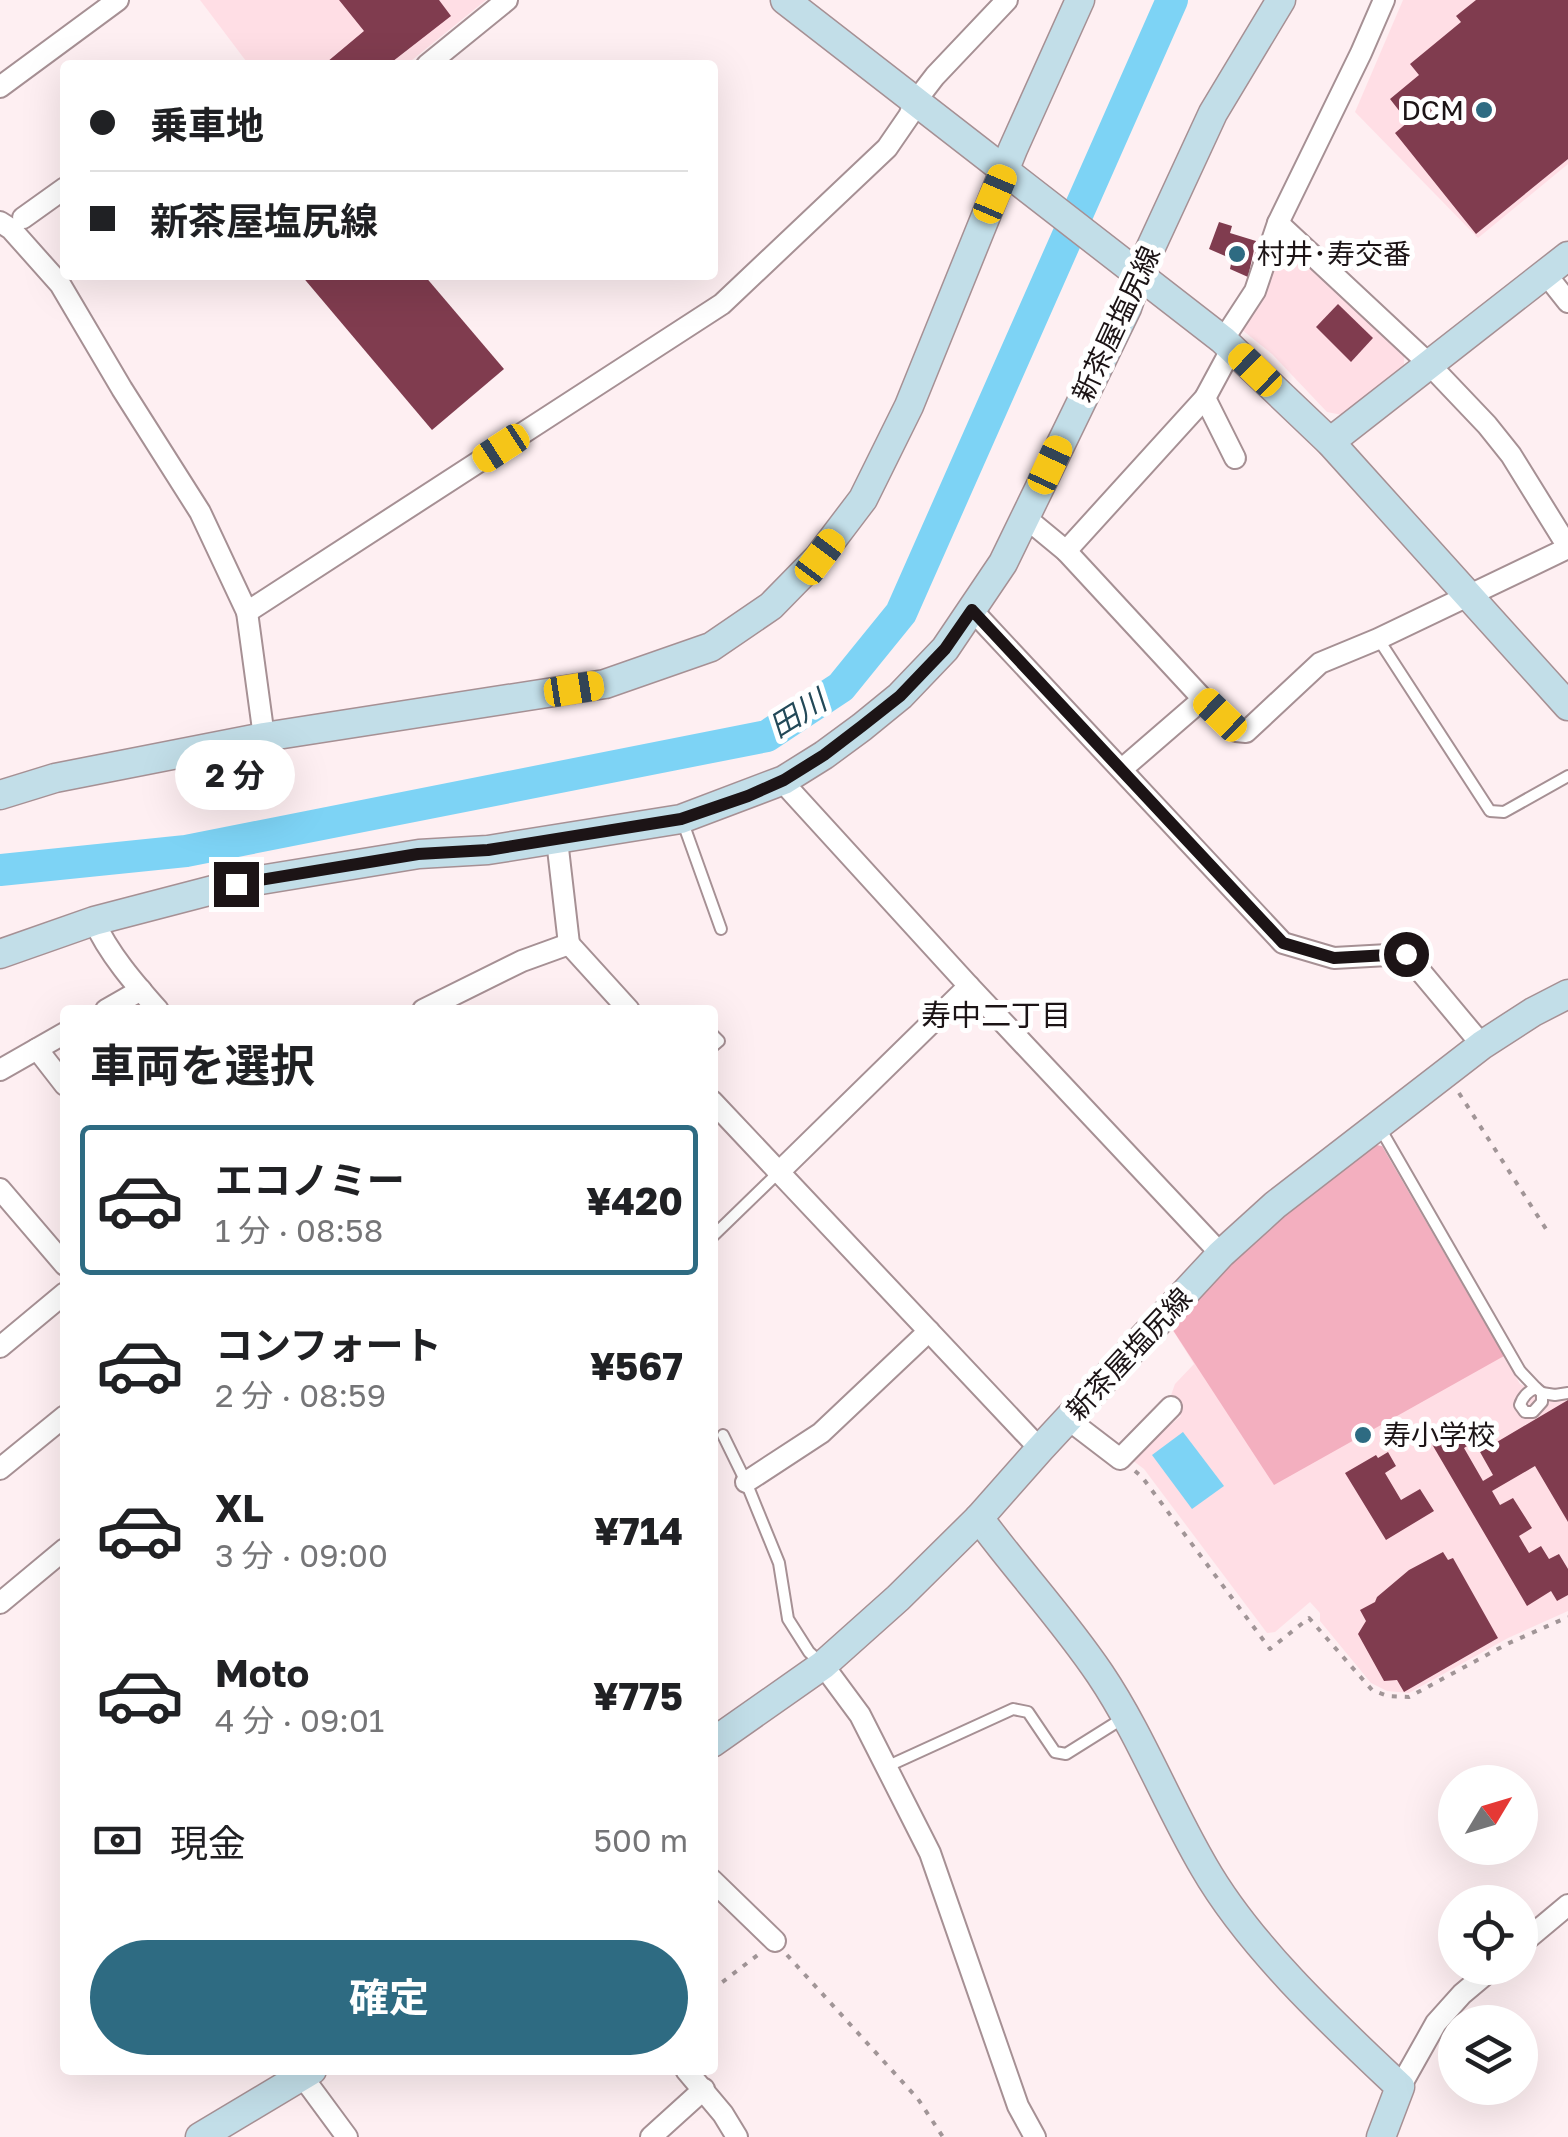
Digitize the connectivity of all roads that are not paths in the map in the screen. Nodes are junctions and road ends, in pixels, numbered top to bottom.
1 (118, 0) edge
2 (508, 0) edge
3 (786, 0) edge
4 (1006, 0) edge
5 (1080, 0) edge
6 (1281, 0) edge
7 (1384, 0) edge
8 (433, 60) edge
9 (0, 87) edge
10 (915, 102) junction
11 (1012, 177) junction
12 (60, 192) edge
13 (23, 218) dead end
14 (0, 222) edge
15 (1278, 223) junction
16 (1568, 256) edge
17 (1129, 265) junction
18 (1545, 273) junction
19 (1568, 302) edge
20 (1228, 344) junction
21 (1428, 364) junction
22 (1205, 398) junction
23 (1330, 442) junction
24 (1235, 458) dead end
25 (1026, 518) junction
26 (1568, 547) edge
27 (1066, 550) junction
28 (1468, 596) junction
29 (972, 610) junction
30 (247, 612) junction
31 (1378, 639) junction
32 (1203, 699) junction
33 (1568, 706) edge
34 (264, 736) junction
35 (1122, 769) junction
36 (1568, 776) edge
37 (790, 790) dead end
38 (0, 795) edge
39 (681, 819) junction
40 (557, 840) junction
41 (94, 920) junction
42 (721, 929) dead end
43 (569, 944) junction
44 (0, 954) edge
45 (969, 986) junction
46 (141, 990) junction
47 (1568, 994) edge
48 (115, 1005) edge
49 (154, 1005) edge
50 (433, 1005) edge
51 (624, 1005) edge
52 (60, 1036) edge
53 (1482, 1045) junction
54 (37, 1049) junction
55 (0, 1070) edge
56 (60, 1079) edge
57 (718, 1108) edge
58 (1378, 1126) junction
59 (778, 1173) junction
60 (0, 1189) edge
61 (718, 1231) edge
62 (1222, 1254) junction
63 (60, 1260) edge
64 (60, 1298) edge
65 (929, 1331) junction
66 (0, 1347) edge
67 (1568, 1393) edge
68 (1171, 1407) dead end
69 (60, 1420) edge
70 (1068, 1420) junction
71 (723, 1434) dead end
72 (1040, 1449) junction
73 (0, 1469) edge
74 (746, 1482) junction
75 (979, 1518) junction
76 (60, 1553) edge
77 (0, 1603) edge
78 (822, 1665) junction
79 (1126, 1716) junction
80 (718, 1739) edge
81 (886, 1767) junction
82 (718, 1886) edge
83 (1568, 1905) edge
84 (1538, 1930) edge
85 (775, 1941) road end
86 (1473, 1985) edge
87 (303, 2075) edge
88 (310, 2075) edge
89 (690, 2075) edge
90 (1400, 2087) junction
91 (704, 2090) junction
92 (200, 2137) edge
93 (346, 2137) edge
94 (651, 2137) edge
95 (736, 2137) edge
96 (1035, 2137) edge
97 (1381, 2137) edge

1 - 9 street
2 - 8 street
3 - 10 street
4 - 10 street
5 - 11 street
6 - 17 street, 新茶屋塩尻線
7 - 15 street
10 - 11 street
10 - 30 street
11 - 17 street
11 - 34 street
12 - 13 street
14 - 30 street
15 - 20 street
15 - 21 street
16 - 18 street
17 - 20 street
17 - 25 street, 新茶屋塩尻線
18 - 19 street
18 - 21 street
20 - 22 street
20 - 23 street
21 - 23 street
21 - 26 street
22 - 24 street
22 - 27 street
23 - 28 street
25 - 27 street
25 - 29 street, 新茶屋塩尻線
26 - 28 street
27 - 32 street
28 - 31 street
28 - 33 street
29 - 35 street
29 - 39 street, 新茶屋塩尻線
30 - 34 street
31 - 32 street
31 - 36 lane
32 - 35 street
34 - 38 street
35 - 53 street
37 - 45 street
39 - 40 street, 新茶屋塩尻線
39 - 42 lane
40 - 41 street, 新茶屋塩尻線
40 - 43 street
41 - 44 street, 新茶屋塩尻線
41 - 46 street
43 - 50 street
43 - 51 street
45 - 59 street
45 - 62 street
46 - 48 street
46 - 49 street
47 - 53 street, 新茶屋塩尻線
52 - 54 street
53 - 58 street, 新茶屋塩尻線
54 - 55 street
54 - 56 street
57 - 59 street
58 - 62 street, 新茶屋塩尻線
58 - 67 lane
59 - 61 lane
59 - 65 street
60 - 63 street
62 - 70 street, 新茶屋塩尻線
64 - 66 street
65 - 72 street
65 - 74 street
68 - 70 street
69 - 73 street
70 - 72 street, 新茶屋塩尻線
71 - 74 lane
72 - 75 street, 新茶屋塩尻線
74 - 78 lane
75 - 78 street, 新茶屋塩尻線
75 - 79 street
76 - 77 street
78 - 80 street, 新茶屋塩尻線
78 - 81 street
79 - 81 lane
79 - 90 street
81 - 96 street
82 - 85 street
83 - 84 street
86 - 90 street
87 - 92 street
88 - 93 street
89 - 91 street
90 - 97 street
91 - 94 street
91 - 95 street

